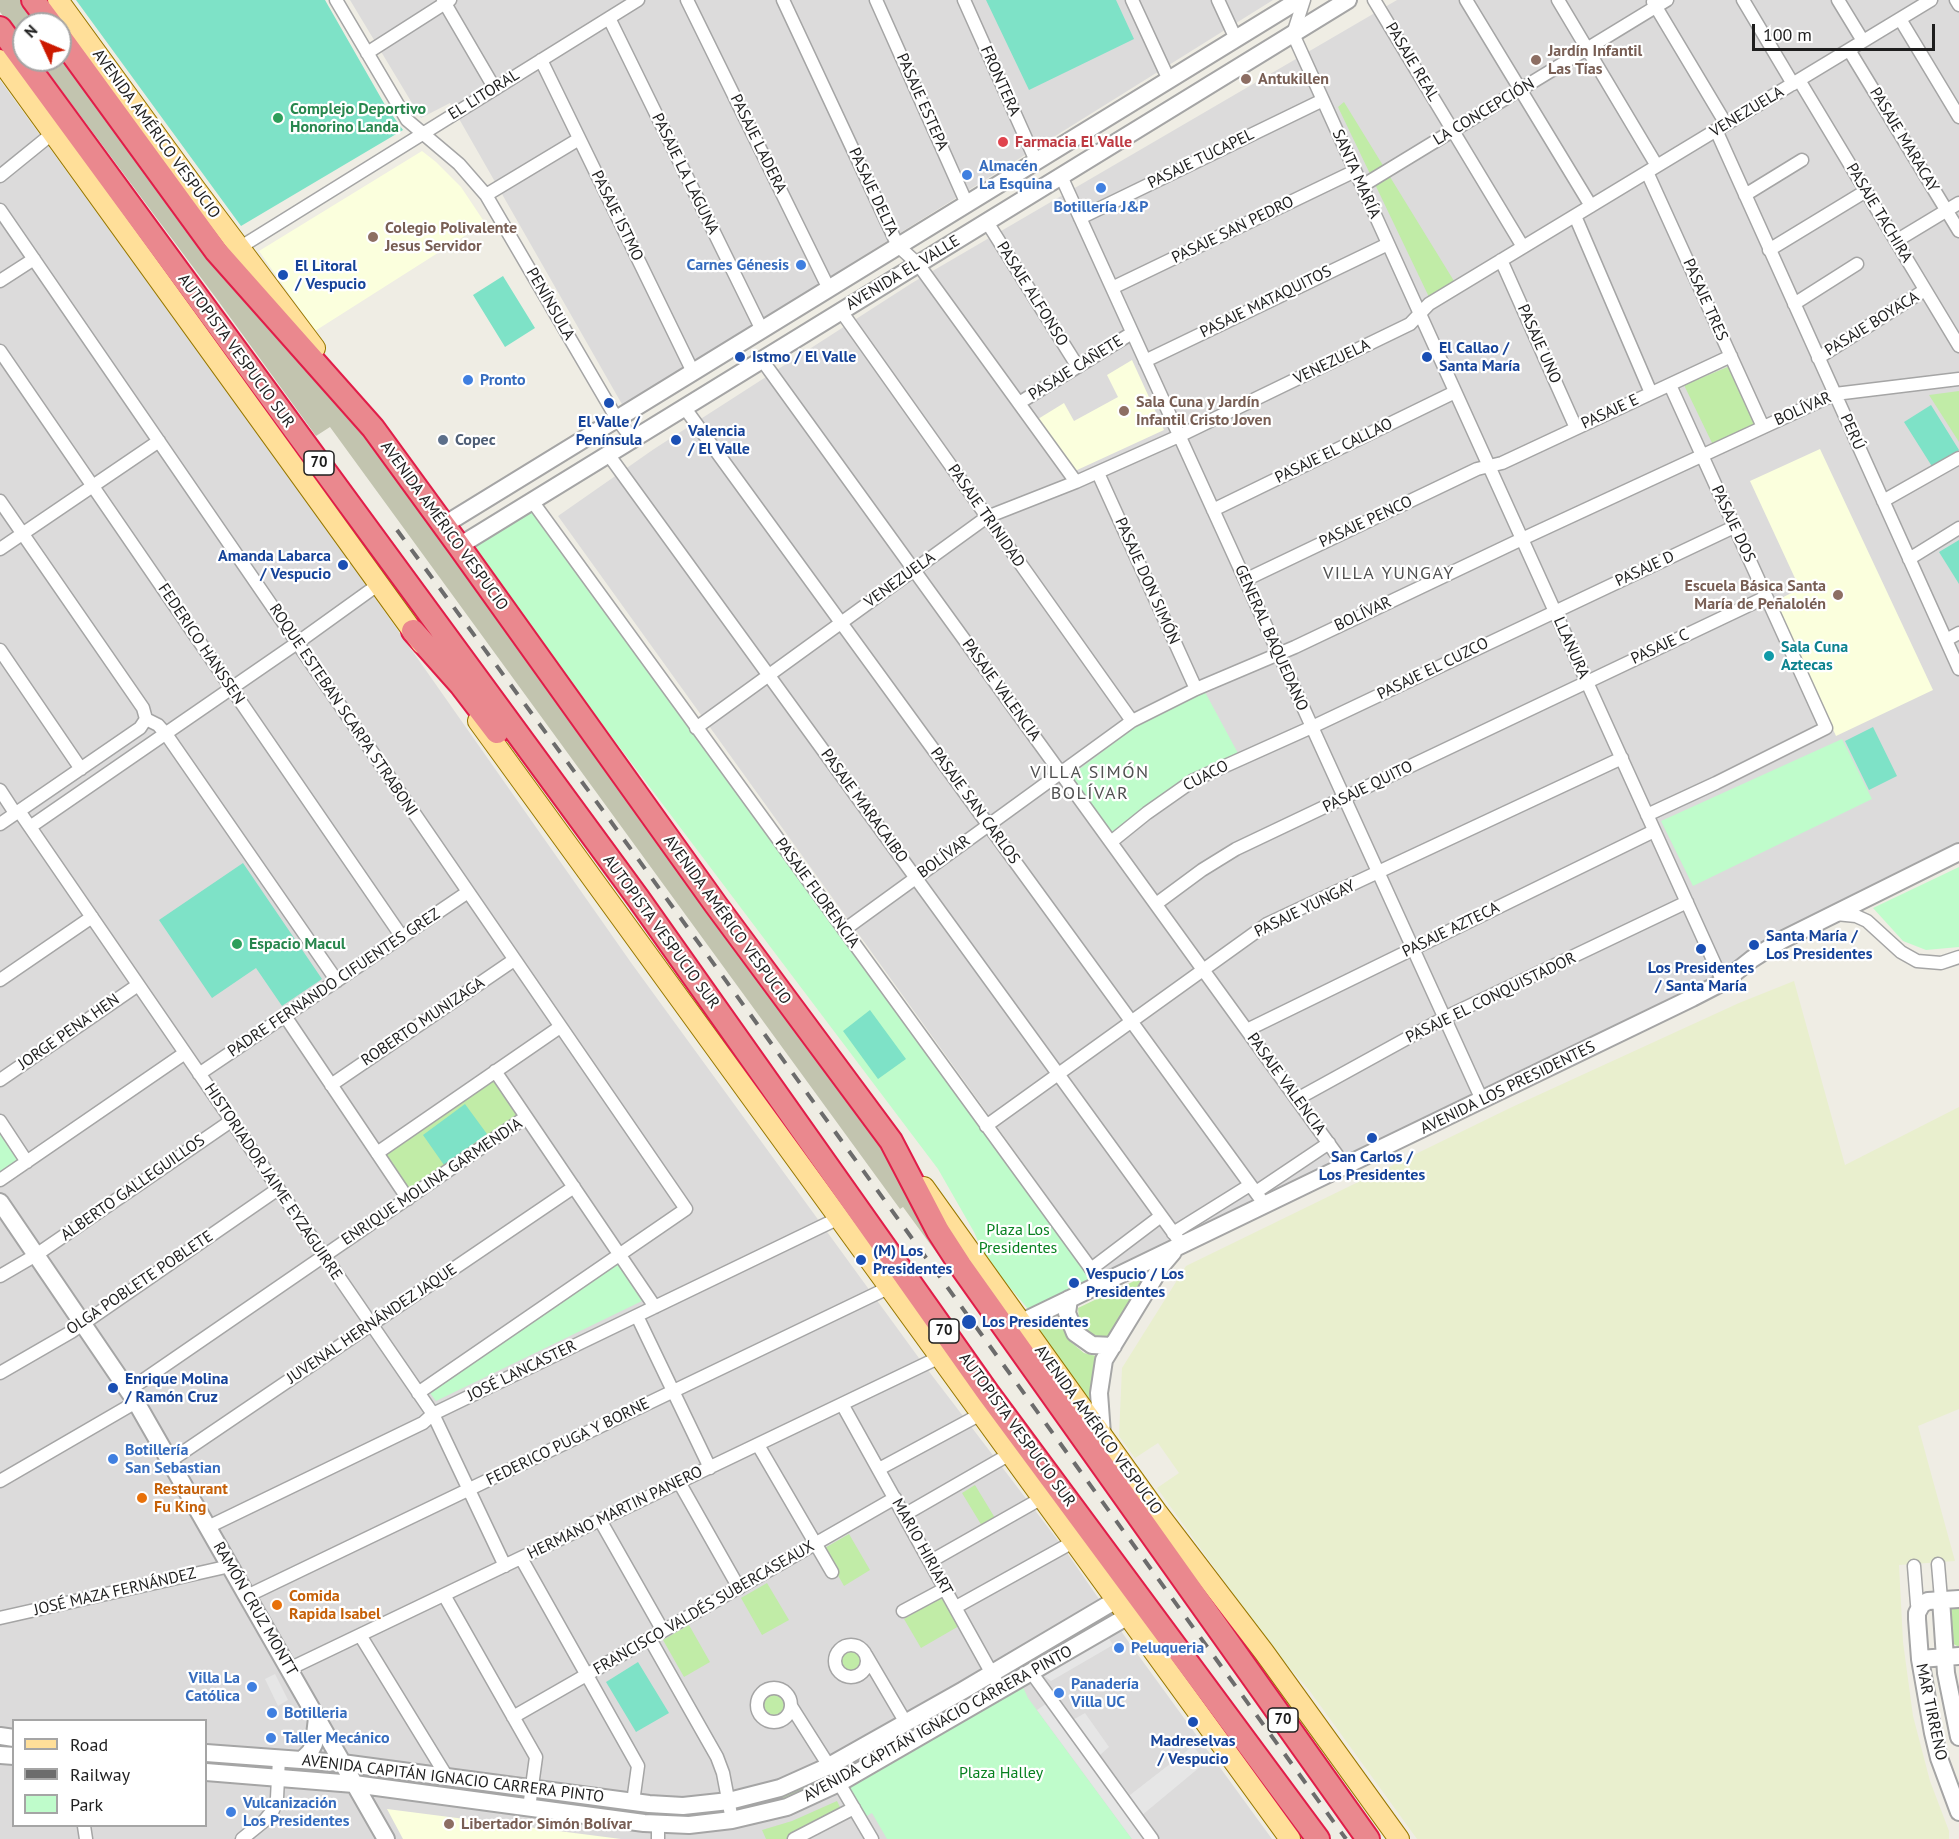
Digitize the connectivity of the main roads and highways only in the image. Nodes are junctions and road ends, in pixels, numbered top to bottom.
1 (58, 0) edge
2 (0, 28) edge
3 (72, 53) edge
4 (0, 60) edge
5 (373, 428) junction
6 (413, 631) junction
7 (638, 898) junction
8 (891, 1141) junction
9 (1367, 1837) edge
10 (1290, 1839) edge
11 (1318, 1839) edge
12 (1399, 1839) edge

1 - 5 main road, AVENIDA AMÉRICO VESPUCIO
2 - 7 highway, AUTOPISTA VESPUCIO SUR / 70
3 - 5 highway, 70
4 - 6 main road
5 - 8 highway, AVENIDA AMÉRICO VESPUCIO / 70
6 - 7 highway
6 - 10 main road
7 - 11 highway, AUTOPISTA VESPUCIO SUR / 70
8 - 9 highway, 70
8 - 12 main road, AVENIDA AMÉRICO VESPUCIO

